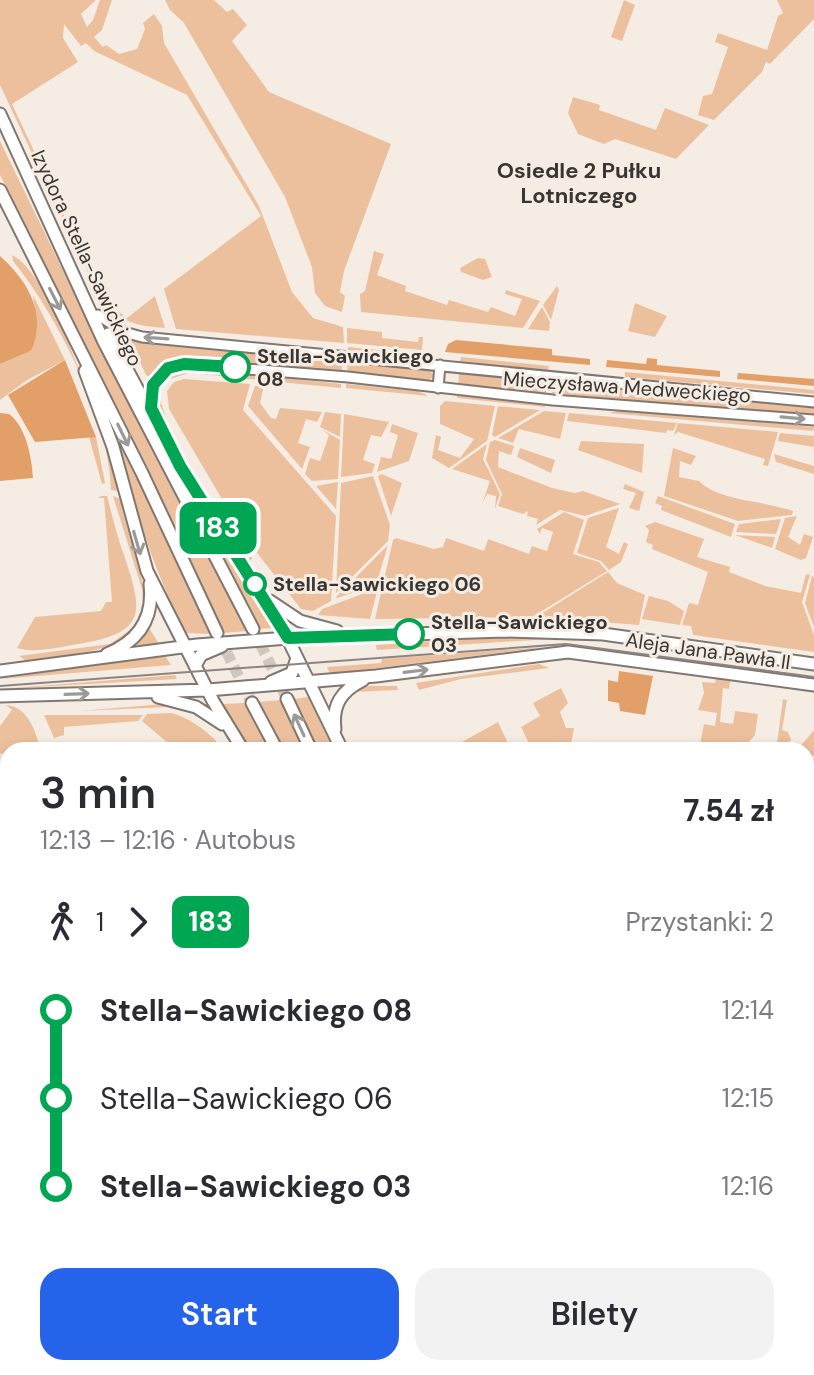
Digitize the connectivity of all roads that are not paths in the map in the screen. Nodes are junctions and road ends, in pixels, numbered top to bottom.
1 (0, 114) edge
2 (0, 190) edge
3 (87, 304) junction
4 (98, 315) junction
5 (75, 341) junction
6 (440, 365) junction
7 (438, 388) junction
8 (814, 402) edge
9 (153, 419) junction
10 (814, 420) edge
11 (147, 571) junction
12 (257, 587) junction
13 (253, 629) tunnel mouth
14 (217, 633) tunnel mouth
15 (362, 635) junction
16 (288, 638) junction
17 (233, 642) junction
18 (184, 646) junction
19 (95, 658) junction
20 (297, 658) junction
21 (814, 664) edge
22 (195, 666) junction
23 (0, 671) edge
24 (376, 676) junction
25 (309, 682) junction
26 (814, 685) edge
27 (262, 686) junction
28 (208, 690) junction
29 (121, 693) junction
30 (0, 696) edge
31 (287, 699) tunnel mouth
32 (252, 703) tunnel mouth
33 (230, 731) junction
34 (337, 738) junction
35 (238, 742) edge
36 (273, 742) edge
37 (307, 742) edge
38 (339, 742) edge

1 - 3 main road, Izydora Stella-Sawickiego
2 -> 5 main road
3 - 4 main road
3 - 13 main road, Izydora Stella-Sawickiego
6 -> 4 street, Mieczysława Medweckiego
4 - 9 main road
5 -> 11 main road
5 -> 14 main road
6 - 7 street
6 - 8 street, Mieczysława Medweckiego
7 - 9 street, Mieczysława Medweckiego
7 -> 10 street, Mieczysława Medweckiego
9 - 12 main road
11 - 18 main road
11 - 19 main road
12 - 15 main road
12 - 16 main road
15 - 16 main road, Aleja Jana Pawła II
15 - 21 main road, Aleja Jana Pawła II
16 - 17 main road, Aleja Jana Pawła II
16 - 20 main road
17 - 18 main road, Aleja Jana Pawła II
17 - 22 main road, Aleja Jana Pawła II
18 - 19 main road, Aleja Jana Pawła II
18 - 22 main road
19 - 23 main road, Aleja Jana Pawła II
20 - 25 main road
20 - 27 main road, Aleja Jana Pawła II
22 - 28 main road
24 - 25 main road, Aleja Jana Pawła II
24 -> 26 main road, Aleja Jana Pawła II
24 - 34 main road
25 - 27 main road, Aleja Jana Pawła II
25 - 34 main road
27 - 28 main road, Aleja Jana Pawła II
28 - 29 main road, Aleja Jana Pawła II
28 - 33 main road
30 -> 29 main road, Aleja Jana Pawła II
29 - 33 main road
37 -> 31 main road
32 - 36 main road
33 - 35 main road
34 - 38 main road

